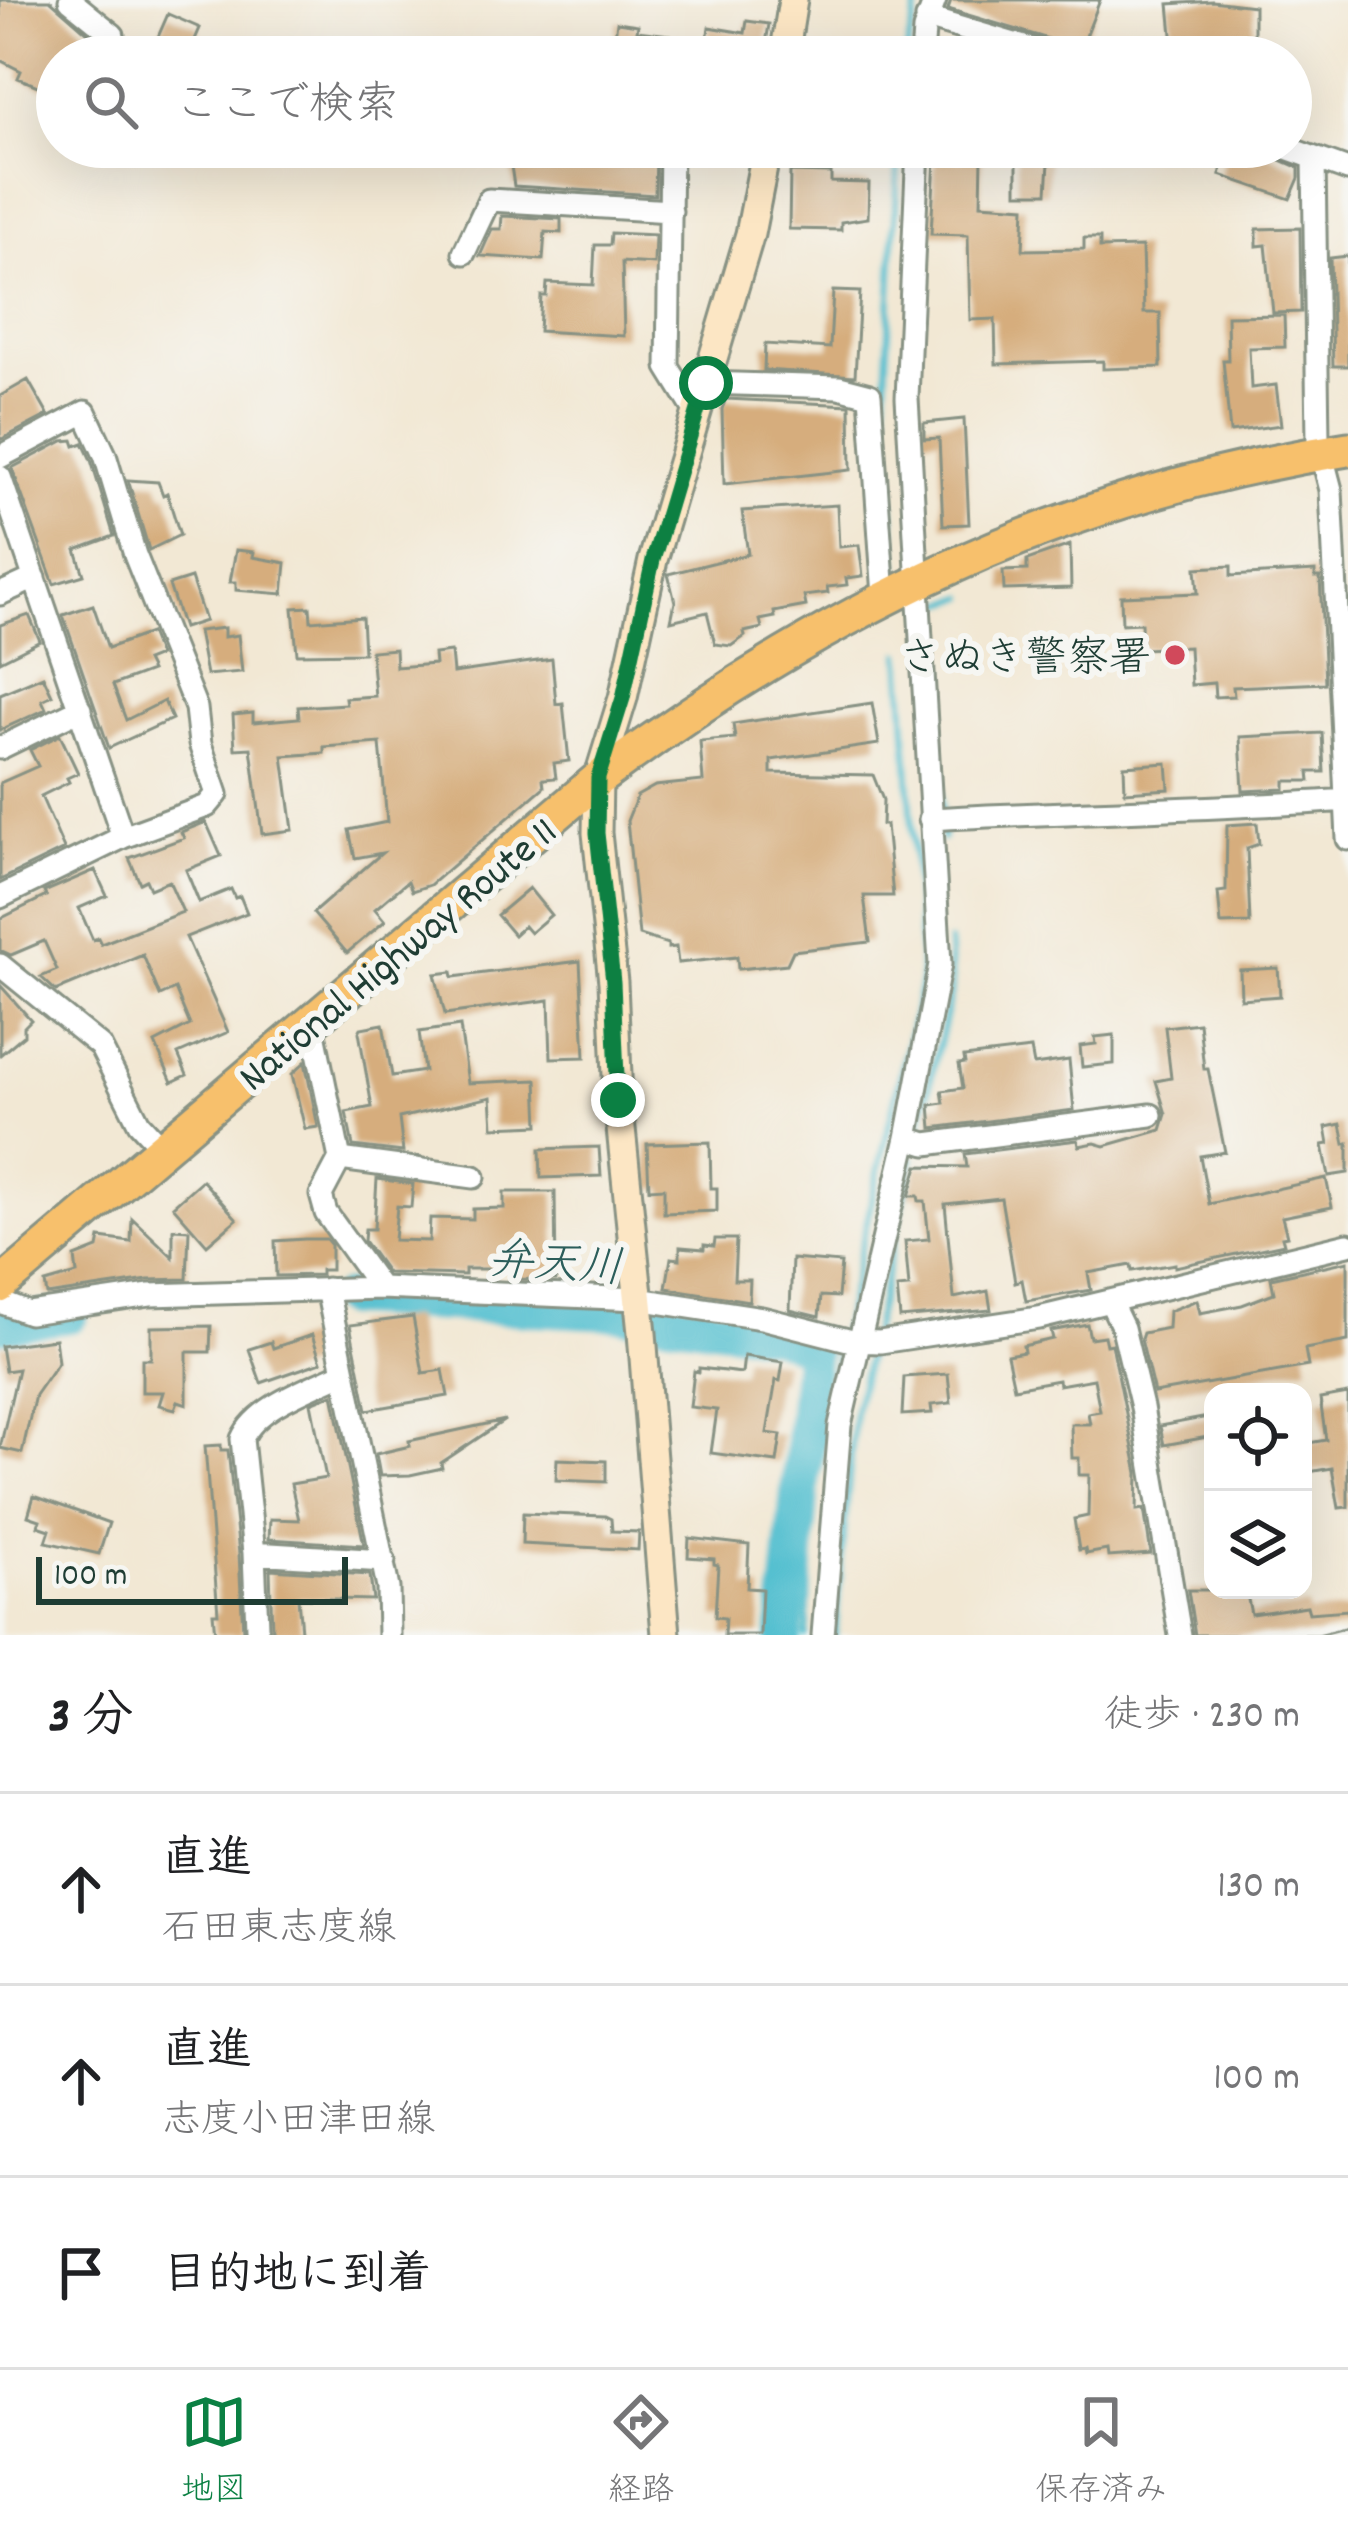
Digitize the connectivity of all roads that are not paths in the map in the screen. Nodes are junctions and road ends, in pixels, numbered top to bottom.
1 (70, 0) edge
2 (793, 0) edge
3 (931, 9) edge
4 (113, 35) dead end
5 (787, 36) edge
6 (1002, 36) edge
7 (1314, 159) joint
8 (671, 168) edge
9 (763, 168) edge
10 (917, 168) edge
11 (1348, 170) edge
12 (670, 211) junction
13 (464, 253) dead end
14 (706, 383) junction
15 (697, 414) junction
16 (1334, 452) edge
17 (0, 457) edge
18 (0, 477) edge
19 (35, 578) junction
20 (917, 579) junction
21 (0, 594) edge
22 (884, 596) junction
23 (80, 710) junction
24 (0, 748) edge
25 (598, 778) junction
26 (1348, 800) edge
27 (930, 819) junction
28 (123, 837) junction
29 (1348, 839) edge
30 (0, 897) edge
31 (0, 965) edge
32 (312, 1023) junction
33 (1151, 1115) dead end
34 (907, 1138) junction
35 (163, 1149) junction
36 (340, 1159) junction
37 (474, 1177) dead end
38 (1348, 1244) edge
39 (0, 1286) edge
40 (380, 1288) junction
41 (327, 1289) junction
42 (638, 1299) junction
43 (1110, 1301) junction
44 (0, 1302) edge
45 (860, 1342) junction
46 (344, 1372) junction
47 (254, 1553) junction
48 (384, 1561) junction
49 (257, 1628) dead end
50 (388, 1635) edge
51 (666, 1635) edge
52 (824, 1635) edge
53 (1180, 1635) edge

1 - 4 street
2 - 5 main road
3 - 6 street
7 - 11 street
7 - 16 street
8 - 12 street
9 - 14 main road
10 - 20 street
12 - 13 street
12 - 15 street
14 - 15 main road
14 - 22 street
15 - 25 main road
16 - 20 highway, National Highway Route 11
16 - 26 street
17 - 28 street
18 - 19 street
19 - 21 street
19 - 23 street
20 - 22 highway, National Highway Route 11
20 - 27 street
22 - 25 highway, National Highway Route 11
23 - 24 street
23 - 28 street
25 - 32 highway, National Highway Route 11
25 - 42 main road
26 - 27 street
26 - 29 street
27 - 34 street
28 - 30 street
31 - 35 street
32 - 35 highway, National Highway Route 11
32 - 36 street
33 - 34 street
34 - 45 street
35 - 39 highway, National Highway Route 11
36 - 37 street
36 - 40 street
38 - 43 street
40 - 41 street
40 - 42 street
41 - 44 street
41 - 46 street
42 - 45 street
42 - 51 main road
43 - 45 street
43 - 53 street
45 - 52 street
46 - 47 street
46 - 48 street
47 - 48 street
47 - 49 street
48 - 50 street

